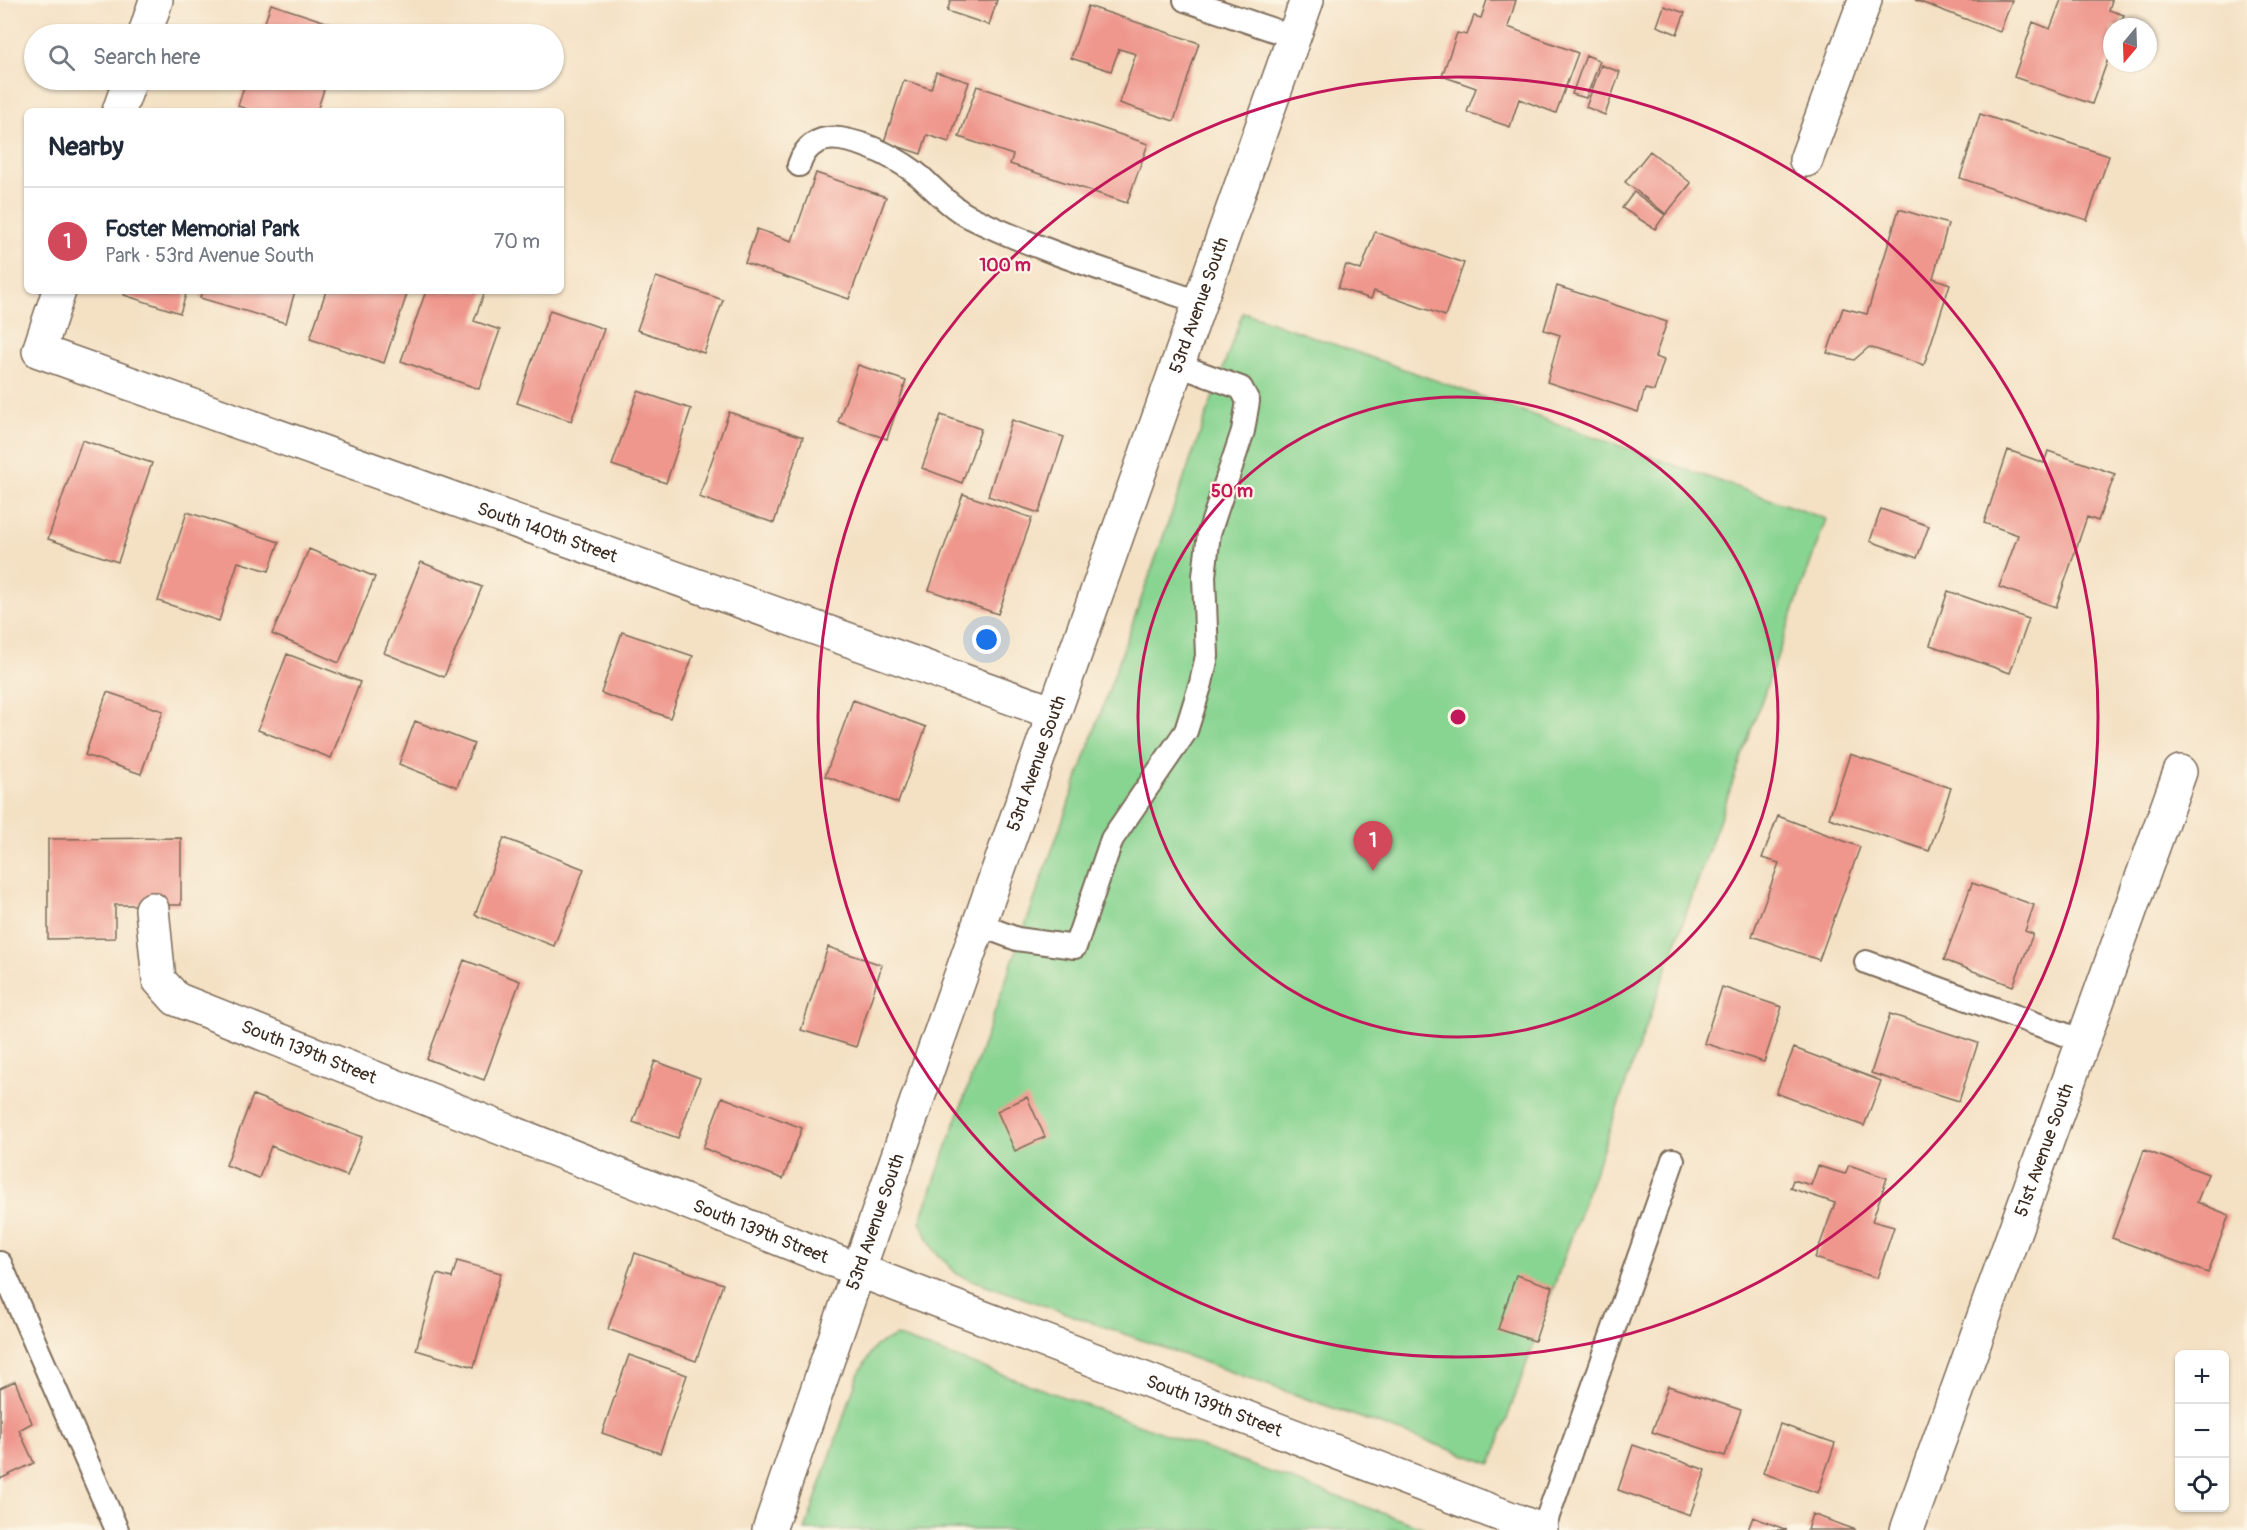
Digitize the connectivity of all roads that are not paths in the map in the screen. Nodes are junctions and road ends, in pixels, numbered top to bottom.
1 (156, 0) edge
2 (1185, 0) edge
3 (1307, 0) edge
4 (1865, 0) edge
5 (148, 24) edge
6 (1294, 37) junction
7 (126, 90) edge
8 (120, 108) edge
9 (1806, 160) dead end
10 (799, 165) dead end
11 (58, 294) edge
12 (1199, 302) junction
13 (1178, 365) junction
14 (1054, 712) junction
15 (2180, 772) dead end
16 (152, 909) dead end
17 (980, 925) junction
18 (1866, 962) dead end
19 (2083, 1041) junction
20 (1673, 1160) dead end
21 (0, 1263) edge
22 (858, 1270) junction
23 (117, 1530) edge
24 (769, 1530) edge
25 (1542, 1530) edge
26 (1907, 1530) edge

1 - 5 street
2 - 6 lane
3 - 6 street, 53rd Avenue South
4 - 9 street
6 - 12 street, 53rd Avenue South
7 - 8 street
10 - 12 lane
11 - 14 street, South 140th Street
12 - 13 street, 53rd Avenue South
13 - 14 street, 53rd Avenue South
13 - 17 lane
14 - 17 street, 53rd Avenue South
15 - 19 street, 51st Avenue South
16 - 22 street, South 139th Street
17 - 22 street, 53rd Avenue South
18 - 19 lane
19 - 26 street, 51st Avenue South
20 - 25 lane
21 - 23 lane
22 - 24 street, 53rd Avenue South
22 - 25 street, South 139th Street

